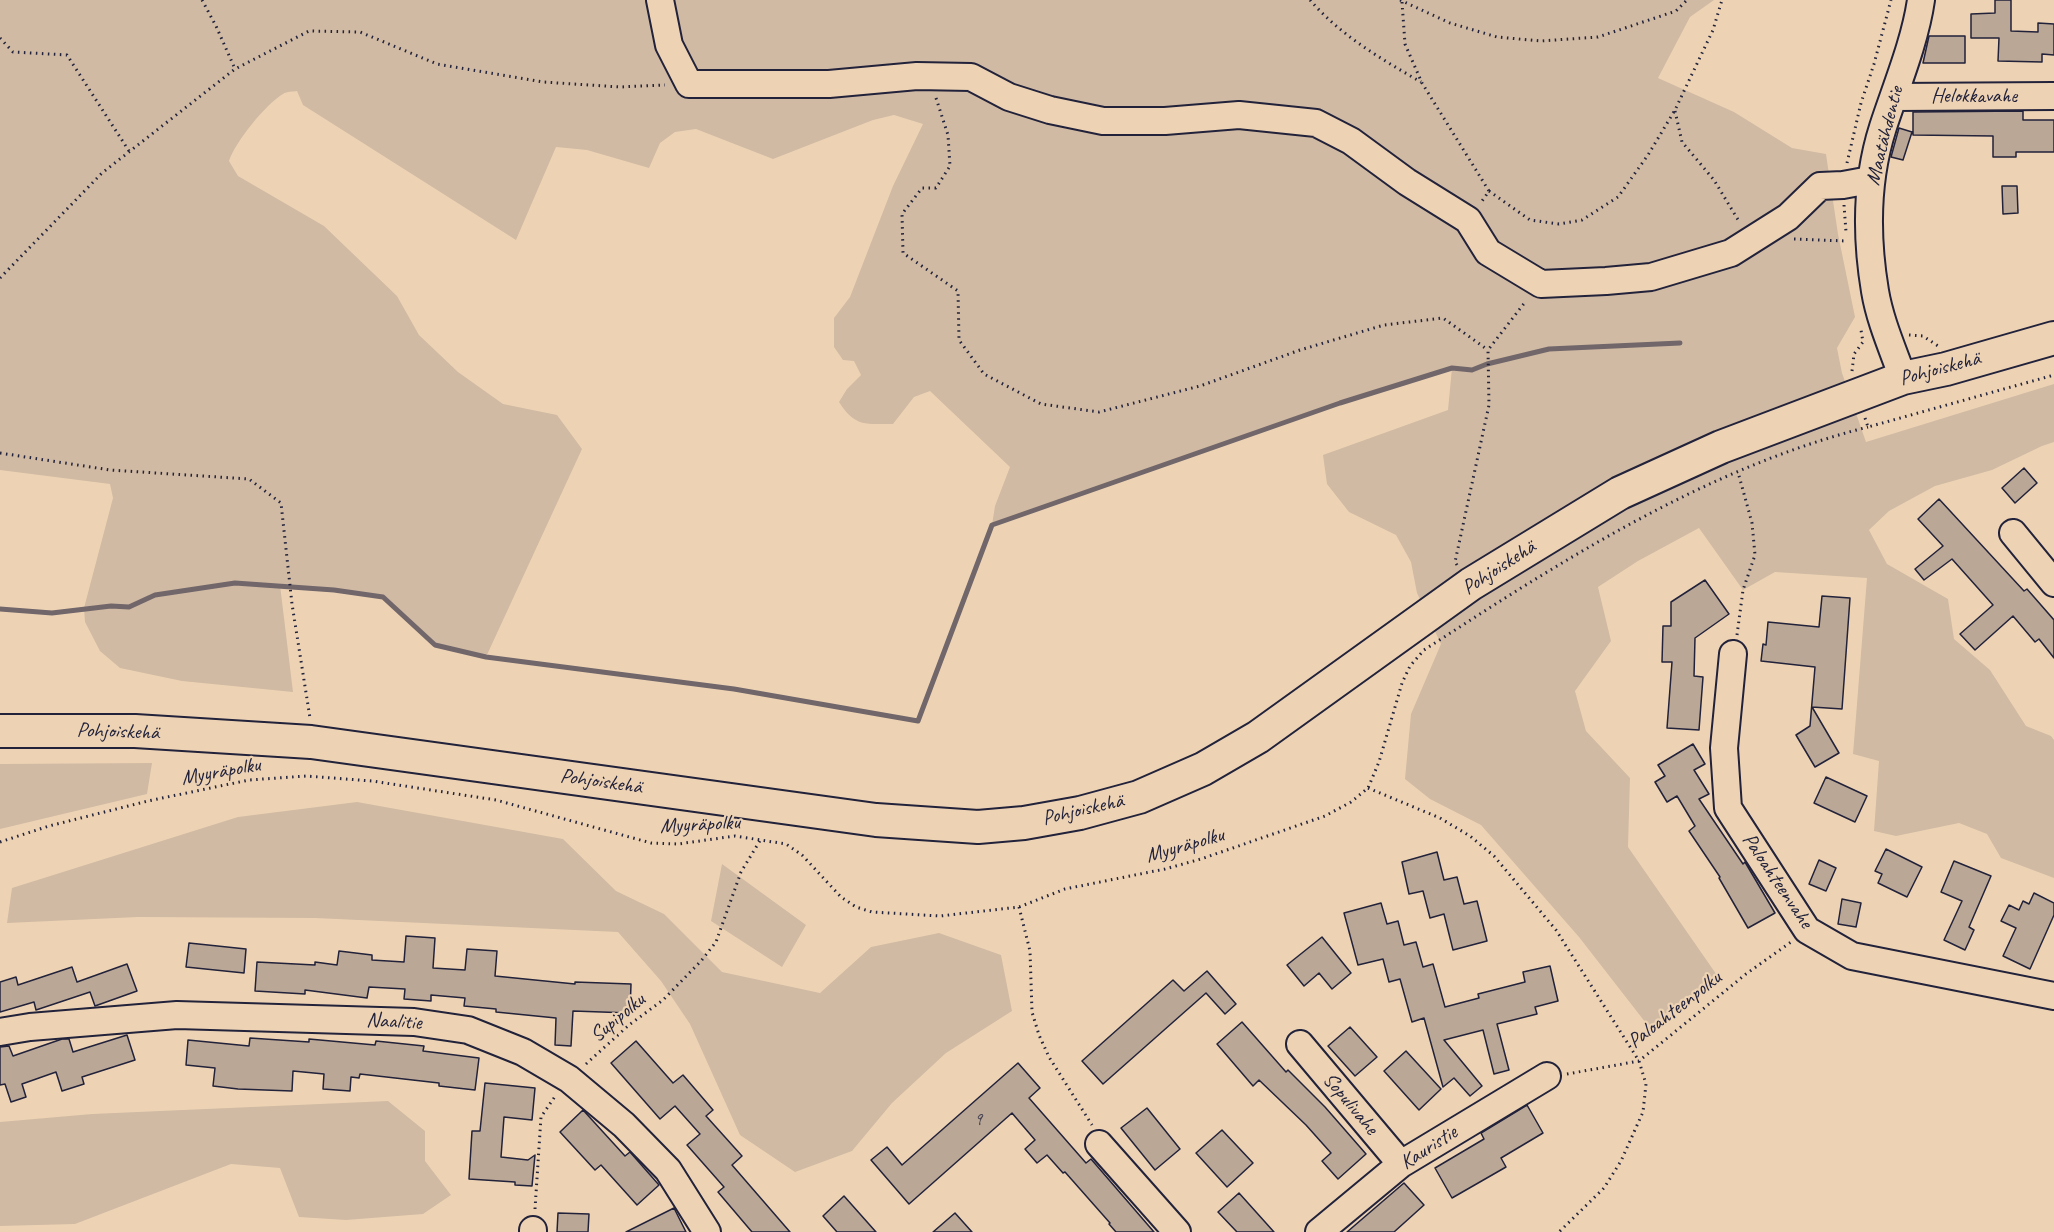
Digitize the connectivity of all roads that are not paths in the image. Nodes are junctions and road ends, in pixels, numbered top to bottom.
1 (660, 0) edge
2 (1921, 0) edge
3 (2054, 96) edge
4 (1894, 97) junction
5 (1870, 180) junction
6 (2054, 338) edge
7 (1903, 378) junction
8 (2013, 533) dead end
9 (2054, 583) edge
10 (1733, 654) road end
11 (0, 731) edge
12 (2054, 996) edge
13 (0, 1032) edge
14 (1300, 1044) dead end
15 (1547, 1076) road end
16 (1099, 1144) road end
17 (1401, 1164) junction
18 (707, 1232) edge
19 (1177, 1232) edge
20 (1319, 1232) edge

1 - 5 street
2 - 4 street, Maatähdentie
3 - 4 street, Helokkavahe
4 - 5 street, Maatähdentie
5 - 7 street, Maatähdentie
6 - 7 main road, Pohjoiskehä
7 - 11 main road, Pohjoiskehä
8 - 9 street
10 - 12 street, Paloahteenvahe
13 - 18 street, Naalitie
14 - 17 street, Sopulivahe
15 - 17 street, Kauristie
16 - 19 street
17 - 20 street, Kauristie

